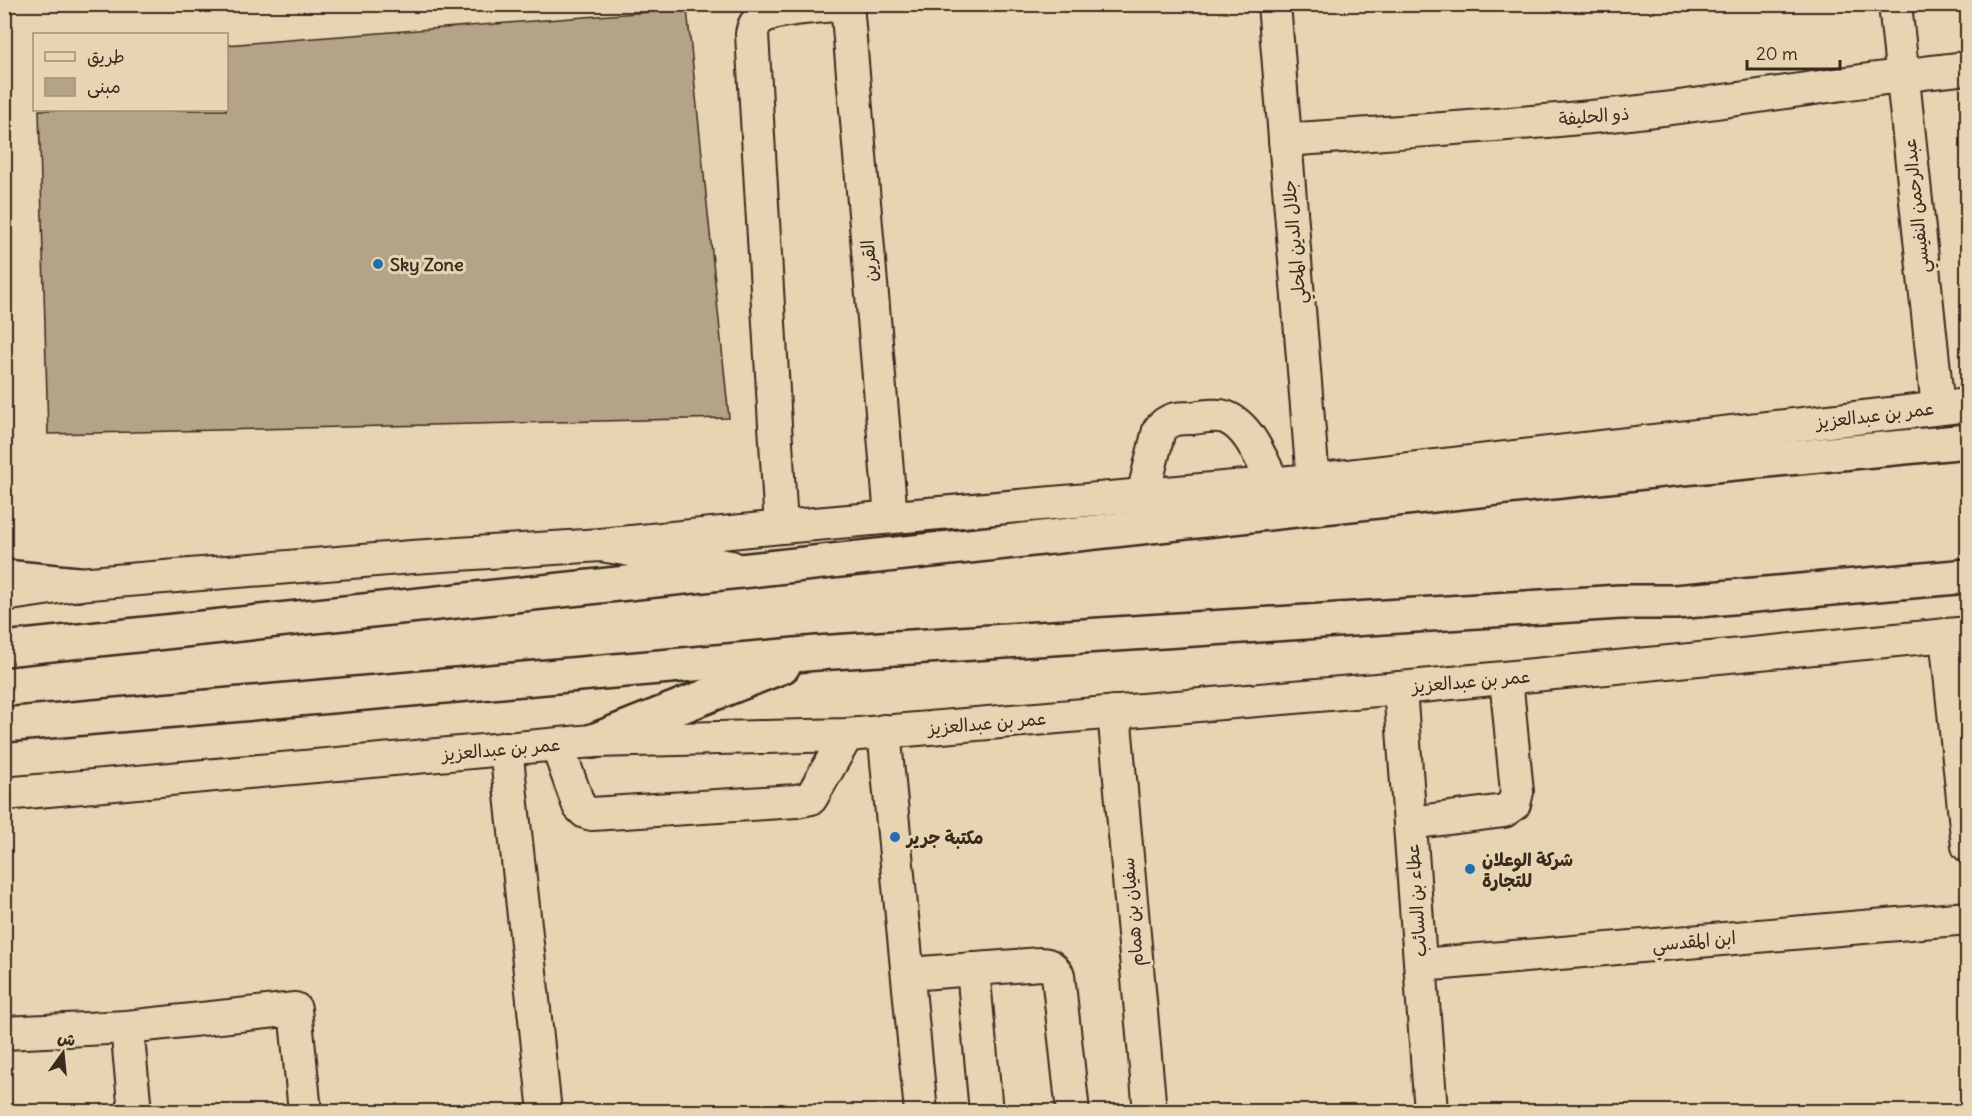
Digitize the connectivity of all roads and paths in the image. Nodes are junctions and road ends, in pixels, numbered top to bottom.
1 (846, 4) edge
2 (1274, 4) edge
3 (1895, 4) edge
4 (1968, 68) edge
5 (1901, 75) junction
6 (1285, 140) junction
7 (1953, 406) edge
8 (1968, 441) edge
9 (1313, 480) junction
10 (1274, 484) junction
11 (1143, 495) junction
12 (891, 518) junction
13 (781, 527) junction
14 (601, 545) junction
15 (750, 570) junction
16 (1968, 576) edge
17 (4, 577) edge
18 (78, 584) junction
19 (4, 595) edge
20 (1957, 634) edge
21 (4, 649) edge
22 (817, 653) junction
23 (1506, 678) junction
24 (1401, 688) junction
25 (1114, 712) junction
26 (4, 725) edge
27 (884, 731) junction
28 (847, 735) junction
29 (593, 741) junction
30 (557, 745) junction
31 (506, 748) junction
32 (4, 794) edge
33 (1410, 823) junction
34 (1968, 846) edge
35 (1968, 918) edge
36 (1421, 965) junction
37 (973, 969) junction
38 (908, 974) junction
39 (127, 1027) junction
40 (4, 1033) edge
41 (135, 1112) edge
42 (305, 1112) edge
43 (545, 1112) edge
44 (921, 1112) edge
45 (986, 1112) edge
46 (1073, 1112) edge
47 (1150, 1112) edge
48 (1431, 1112) edge

1 - 12 street, القرين
1 - 13 street
2 - 6 street, جلال الدين المحلي
3 - 5 street, عبدالرحمن النفيسي
4 - 5 street, ذو الحليفة
5 - 6 street, ذو الحليفة
5 - 7 street, عبدالرحمن النفيسي
6 - 9 street, جلال الدين المحلي
7 - 9 street, عمر بن عبدالعزيز
8 - 15 main road, عمر بن عبدالعزيز
9 - 10 street, عمر بن عبدالعزيز
10 - 11 street, عمر بن عبدالعزيز
10 - 11 street
11 - 12 street, عمر بن عبدالعزيز
12 - 13 street, عمر بن عبدالعزيز
13 - 14 street, عمر بن عبدالعزيز
14 - 15 street, عمر بن عبدالعزيز
14 - 18 street, عمر بن عبدالعزيز
15 - 21 main road, عمر بن عبدالعزيز
16 - 22 main road
17 - 18 main road
18 - 19 street, عمر بن عبدالعزيز
20 - 23 street, عمر بن عبدالعزيز
20 - 34 street
22 - 26 main road
22 - 29 main road
23 - 24 street, عمر بن عبدالعزيز
23 - 33 street
24 - 25 street, عمر بن عبدالعزيز
24 - 33 street, عطاء بن السائب
25 - 27 street, عمر بن عبدالعزيز
25 - 47 street, سفيان بن همام
27 - 28 street, عمر بن عبدالعزيز
27 - 38 street
28 - 29 street, عمر بن عبدالعزيز
28 - 30 street
29 - 30 street, عمر بن عبدالعزيز
30 - 31 street, عمر بن عبدالعزيز
31 - 32 street, عمر بن عبدالعزيز
31 - 43 street
33 - 36 street, عطاء بن السائب
35 - 36 street, ابن المقدسي
36 - 48 street, عطاء بن السائب
37 - 38 street
37 - 45 street
37 - 46 street
38 - 44 street
39 - 40 street
39 - 41 street
39 - 42 street

